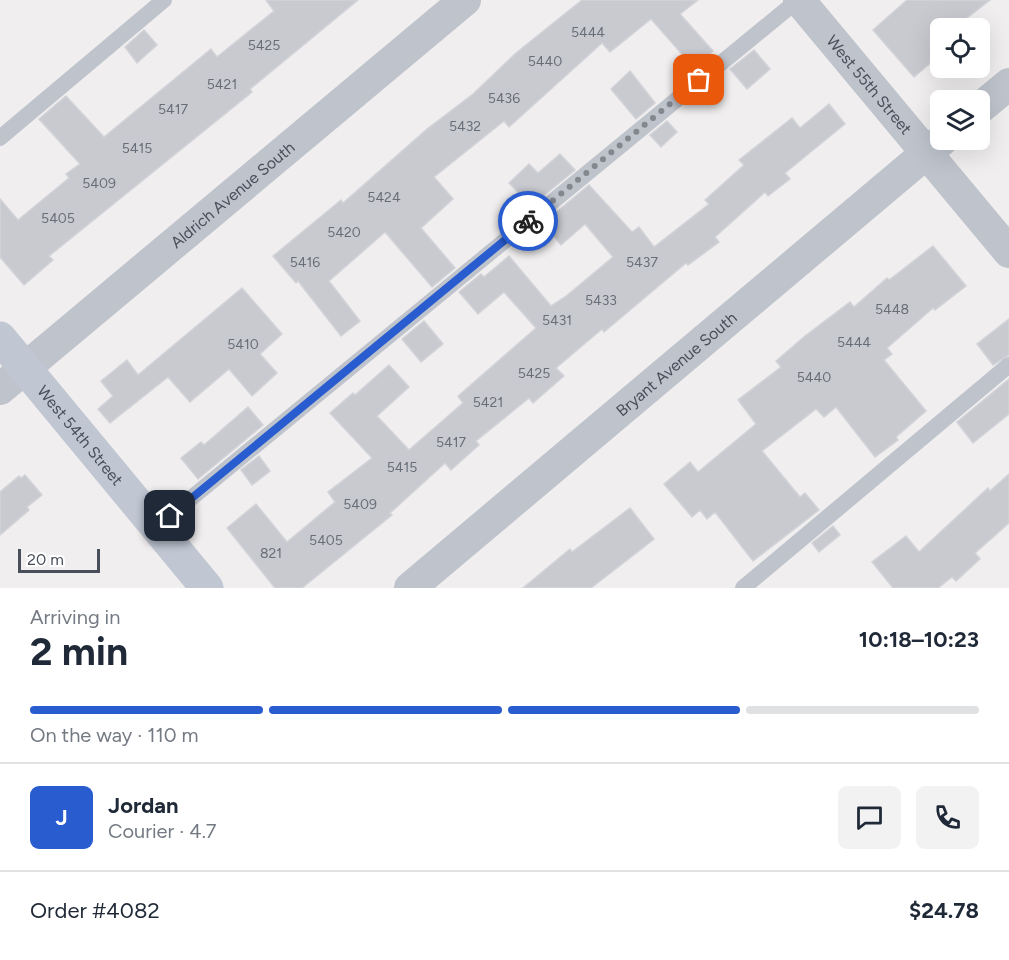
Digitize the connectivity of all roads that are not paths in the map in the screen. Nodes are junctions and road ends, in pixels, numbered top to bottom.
1 (164, 0) edge
2 (465, 0) edge
3 (798, 0) edge
4 (1009, 84) edge
5 (990, 100) edge
6 (0, 138) edge
7 (930, 142) edge
8 (930, 149) edge
9 (937, 150) edge
10 (1009, 252) edge
11 (0, 338) edge
12 (1009, 365) edge
13 (26, 369) junction
14 (0, 389) edge
15 (156, 527) junction
16 (207, 588) edge
17 (410, 588) edge
18 (743, 588) edge

1 - 6 lane
2 - 13 street, Aldrich Avenue South
3 - 7 street, West 55th Street
3 - 15 lane
4 - 5 street
8 - 17 street, Bryant Avenue South
9 - 10 street, West 55th Street
11 - 13 street, West 54th Street
12 - 18 lane
13 - 14 street, Aldrich Avenue South
13 - 15 street, West 54th Street
15 - 16 street, West 54th Street

